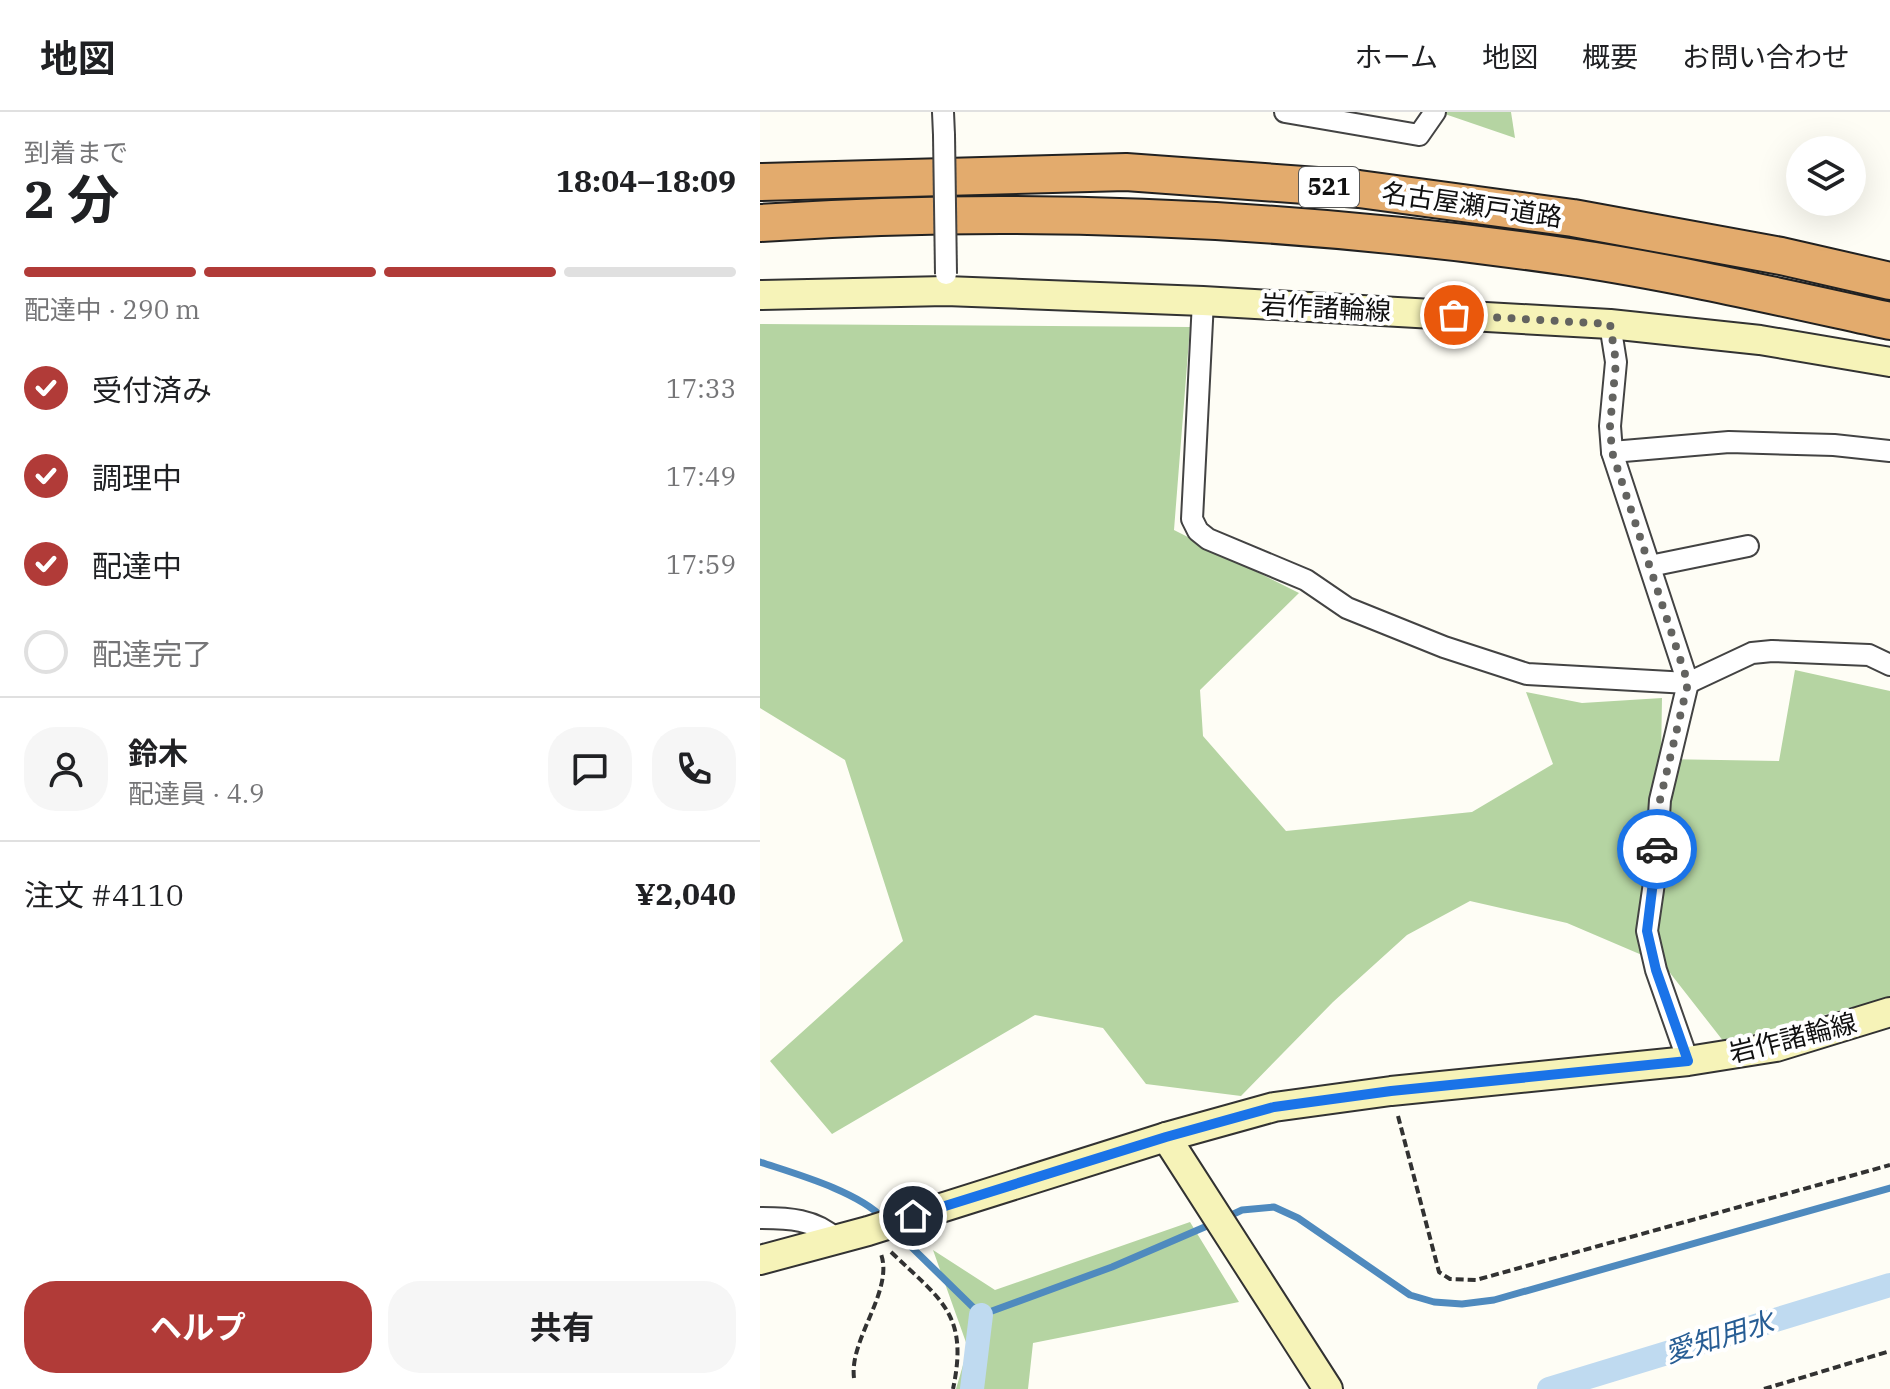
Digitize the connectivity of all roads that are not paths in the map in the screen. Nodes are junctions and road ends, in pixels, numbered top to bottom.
1 (943, 112) edge
2 (1285, 112) edge
3 (1435, 112) edge
4 (760, 182) edge
5 (760, 223) edge
6 (1890, 281) edge
7 (946, 283) junction
8 (760, 295) edge
9 (1203, 301) junction
10 (1890, 321) edge
11 (1610, 324) junction
12 (1890, 362) edge
13 (1890, 451) edge
14 (1612, 452) junction
15 (1748, 546) dead end
16 (1650, 566) junction
17 (1890, 665) edge
18 (1688, 683) junction
19 (1890, 1012) edge
20 (1688, 1061) junction
21 (1166, 1137) junction
22 (760, 1218) edge
23 (855, 1234) junction
24 (760, 1260) edge
25 (1328, 1389) edge

1 - 7 street, bridge
2 - 3 street
4 - 6 highway, 名古屋瀬戸道路 / 521
5 - 10 highway, 名古屋瀬戸道路 / 521
7 - 8 main road, 岩作諸輪線
7 - 9 main road, 岩作諸輪線
9 - 11 main road, 岩作諸輪線
9 - 18 street
11 - 12 main road, 岩作諸輪線
11 - 14 street
13 - 14 street
14 - 16 street
15 - 16 street
16 - 18 street
17 - 18 street
18 - 20 street
19 - 20 main road, 岩作諸輪線
20 - 21 main road, 岩作諸輪線
21 - 23 main road, 岩作諸輪線
21 - 25 main road
22 - 23 street
23 - 24 main road, 岩作諸輪線

